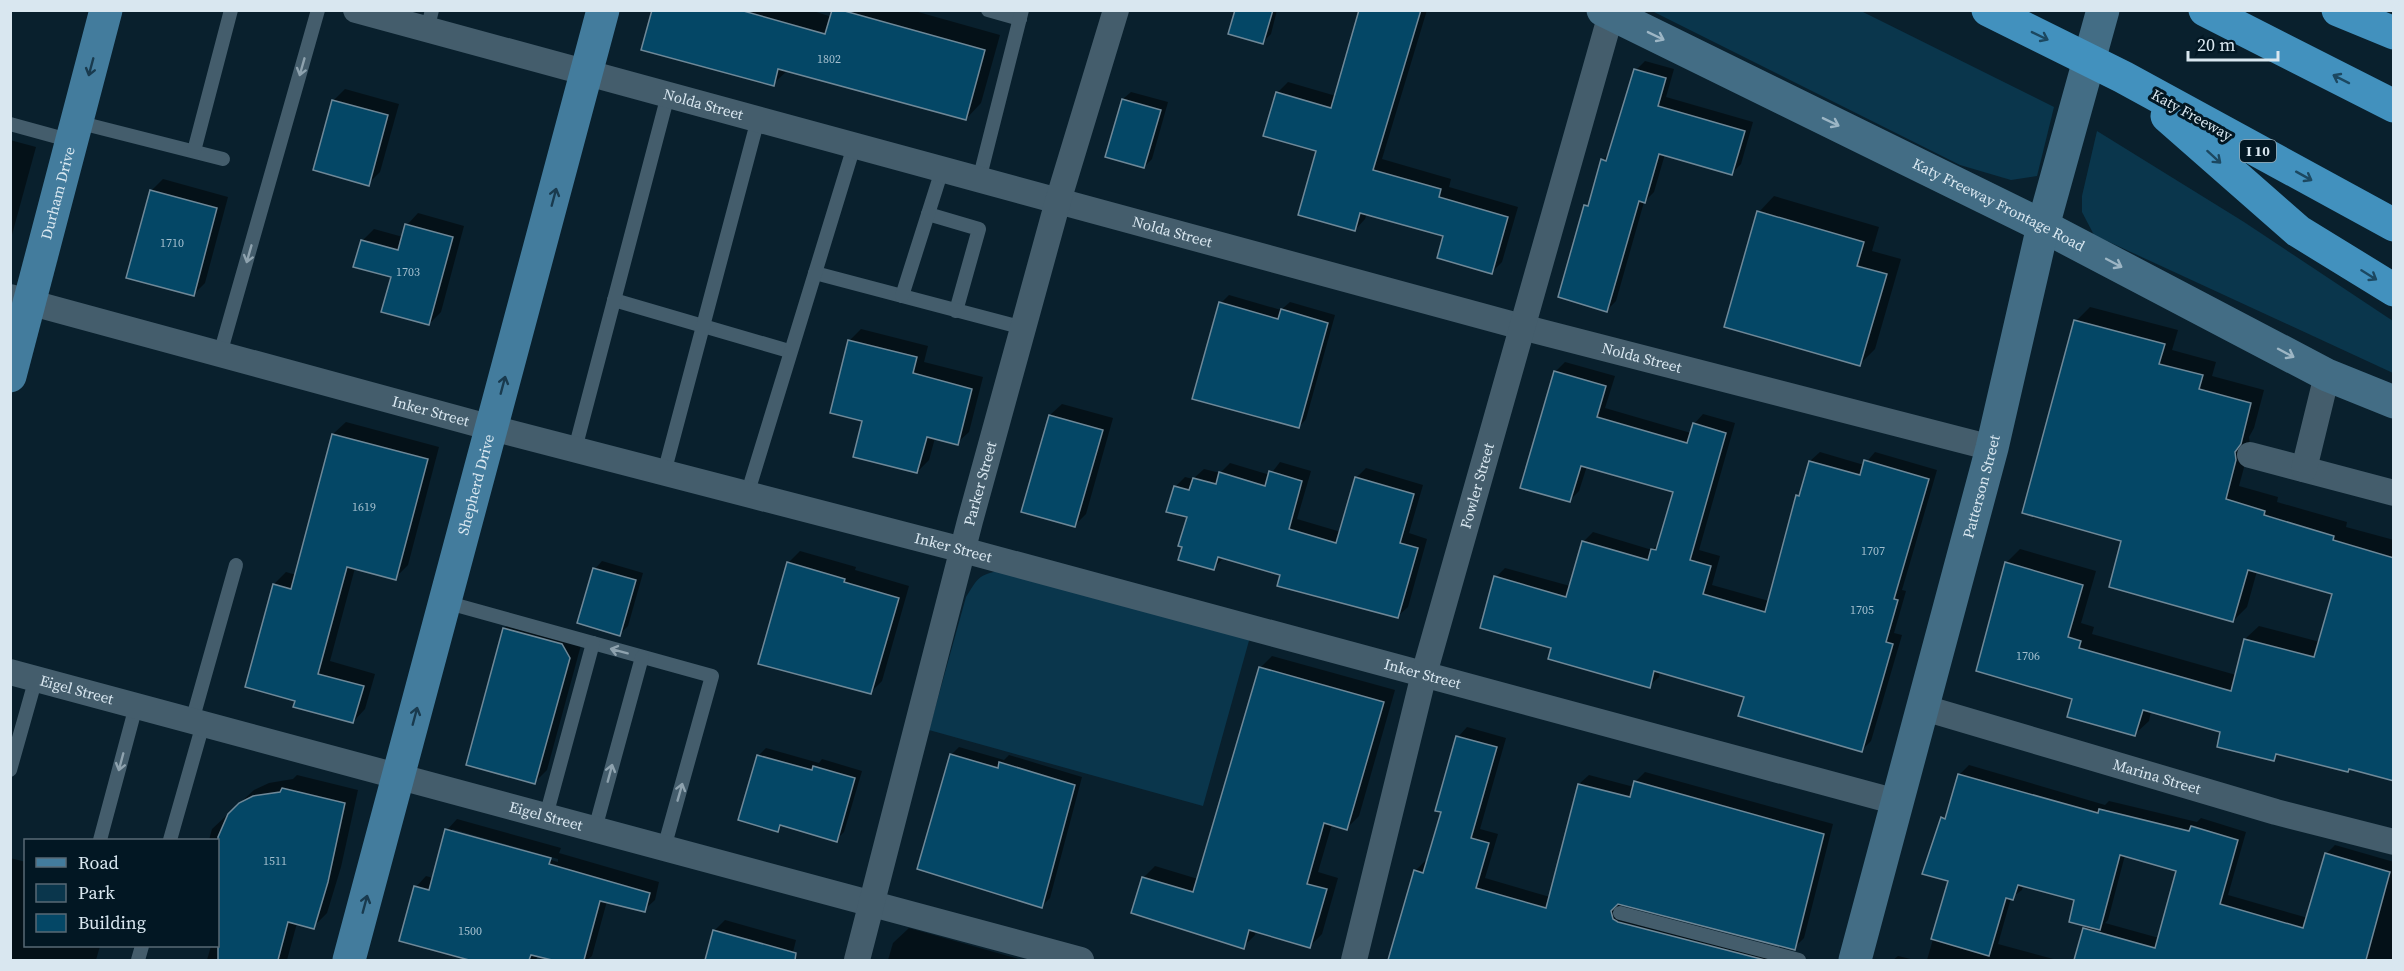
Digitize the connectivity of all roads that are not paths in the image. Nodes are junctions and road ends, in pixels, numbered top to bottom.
1 (106, 10) edge
2 (231, 10) edge
3 (318, 10) edge
4 (356, 10) edge
5 (988, 10) edge
6 (1116, 10) edge
7 (1988, 10) edge
8 (2103, 10) edge
9 (2205, 10) edge
10 (2338, 10) edge
11 (602, 11) edge
12 (1607, 12) edge
13 (1021, 15) edge
14 (429, 20) edge
15 (2394, 33) edge
16 (587, 73) junction
17 (2123, 77) junction
18 (668, 95) junction
19 (2394, 106) edge
20 (758, 119) junction
21 (10, 124) edge
22 (74, 131) junction
23 (854, 146) junction
24 (194, 151) junction
25 (222, 159) dead end
26 (942, 170) junction
27 (979, 180) junction
28 (1058, 201) junction
29 (928, 214) junction
30 (2394, 225) edge
31 (2043, 226) junction
32 (815, 273) junction
33 (2394, 290) edge
34 (902, 296) junction
35 (20, 299) edge
36 (614, 300) junction
37 (956, 311) junction
38 (702, 326) junction
39 (1522, 327) junction
40 (1024, 328) junction
41 (789, 351) junction
42 (220, 354) junction
43 (2327, 375) junction
44 (10, 376) edge
45 (2394, 402) edge
46 (492, 428) junction
47 (1992, 448) junction
48 (575, 449) junction
49 (2250, 455) dead end
50 (2304, 469) junction
51 (664, 473) junction
52 (2394, 493) edge
53 (747, 495) junction
54 (963, 550) junction
55 (236, 565) dead end
56 (445, 602) junction
57 (592, 643) junction
58 (642, 657) junction
59 (10, 672) edge
60 (1424, 674) junction
61 (36, 678) junction
62 (136, 706) junction
63 (1921, 707) junction
64 (197, 722) junction
65 (10, 770) edge
66 (399, 777) junction
67 (1897, 802) junction
68 (546, 816) junction
69 (595, 829) junction
70 (100, 839) edge
71 (170, 839) edge
72 (2394, 842) edge
73 (664, 848) junction
74 (872, 904) junction
75 (1620, 913) dead end
76 (350, 960) edge
77 (856, 960) edge
78 (1081, 960) edge
79 (1354, 960) edge
80 (1799, 960) edge
81 (1855, 960) edge

1 -> 22 main road, Durham Drive
2 - 24 lane
3 -> 42 lane
4 - 14 street, Nolda Street
5 - 13 lane
6 - 28 street, Parker Street
7 -> 17 highway, Katy Freeway / I 10
8 - 31 street, Patterson Street
19 -> 9 highway
10 - 15 highway
11 - 16 main road, Shepherd Drive
12 -> 31 street, Katy Freeway Frontage Road
12 - 39 street, Fowler Street
13 - 27 lane
14 - 16 street, Nolda Street
16 - 18 street, Nolda Street
46 -> 16 main road, Shepherd Drive
17 -> 30 highway, Katy Freeway / I 10
17 -> 33 highway
18 - 20 street, Nolda Street
18 - 36 lane
20 - 23 street, Nolda Street
20 - 38 lane
21 - 22 lane
22 - 24 lane
22 - 35 main road, Durham Drive
23 - 26 street, Nolda Street
23 - 32 lane
24 - 25 lane
26 - 27 street, Nolda Street
26 - 29 lane
27 - 28 street, Nolda Street
28 - 39 street, Nolda Street
28 - 40 street, Parker Street
29 - 34 lane
29 - 37 lane
31 -> 43 street, Katy Freeway Frontage Road
31 - 47 street, Patterson Street
32 - 34 lane
32 - 41 lane
34 - 37 lane
35 - 42 street, Inker Street
35 - 44 main road, Durham Drive
36 - 38 lane
36 - 48 lane
37 - 40 lane
38 - 41 lane
38 - 51 lane
39 - 47 street, Nolda Street
39 - 60 street, Fowler Street
40 - 54 street, Parker Street
41 - 53 lane
42 - 46 street, Inker Street
43 - 45 street, Katy Freeway Frontage Road
43 - 50 street
46 - 48 street, Inker Street
46 - 56 main road, Shepherd Drive
47 - 63 street, Patterson Street
48 - 51 street, Inker Street
49 - 50 street
50 - 52 street
51 - 53 street, Inker Street
53 - 54 street, Inker Street
54 - 60 street, Inker Street
54 - 74 street, Parker Street
55 - 64 lane
56 - 57 lane
66 -> 56 main road, Shepherd Drive
58 -> 57 lane
57 - 68 lane
69 -> 58 lane
73 -> 58 lane
59 - 61 street, Eigel Street
60 - 67 street, Inker Street
60 - 79 street, Fowler Street
61 - 62 street, Eigel Street
61 - 65 lane
62 - 64 street, Eigel Street
62 -> 70 lane
63 - 67 street, Patterson Street
63 - 72 street, Marina Street
64 - 66 street, Eigel Street
64 - 71 lane
66 - 68 street, Eigel Street
76 -> 66 main road, Shepherd Drive
67 - 81 street, Patterson Street
68 - 69 street, Eigel Street
69 - 73 street, Eigel Street
73 - 74 street, Eigel Street
74 - 77 street, Parker Street
74 - 78 street, Eigel Street
75 - 80 lane

